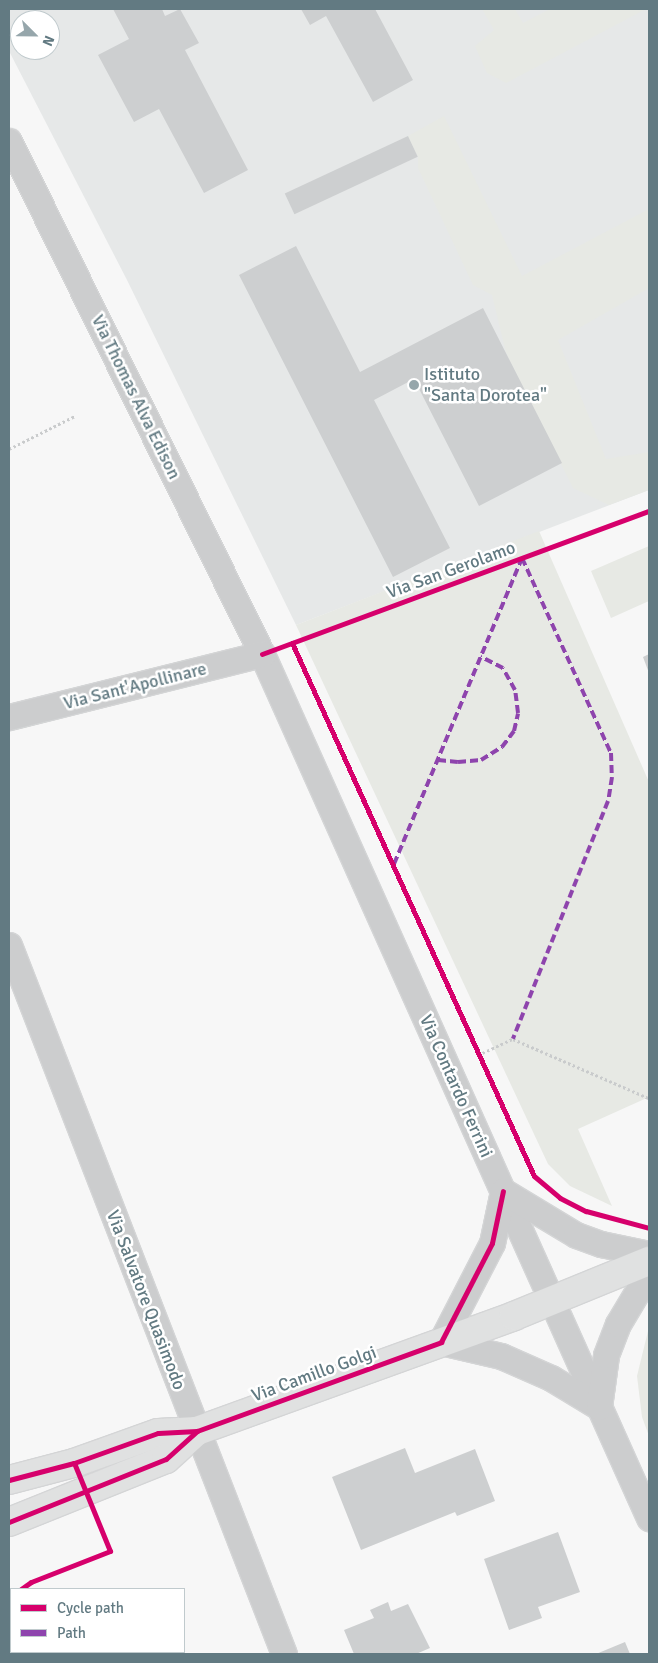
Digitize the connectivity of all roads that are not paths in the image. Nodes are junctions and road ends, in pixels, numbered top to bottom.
1 (9, 141) edge
2 (262, 654) junction
3 (9, 717) edge
4 (9, 945) edge
5 (503, 1191) junction
6 (649, 1254) edge
7 (649, 1261) edge
8 (649, 1272) edge
9 (551, 1302) junction
10 (441, 1342) junction
11 (598, 1407) junction
12 (197, 1431) junction
13 (9, 1480) edge
14 (649, 1518) edge
15 (9, 1522) edge
16 (284, 1654) edge

1 - 2 street, Via Thomas Alva Edison
2 - 3 street, Via Sant'Apollinare
2 - 5 street, Via Contardo Ferrini
4 - 12 street, Via Salvatore Quasimodo
5 - 6 street
5 - 9 street, Via Contardo Ferrini
5 - 10 street
7 - 9 street, Via Camillo Golgi
8 - 11 street
9 - 10 street, Via Camillo Golgi
9 - 11 street, Via Contardo Ferrini
10 - 11 street
10 - 12 street, Via Camillo Golgi
11 - 14 street, Via Contardo Ferrini
12 - 13 street
12 - 15 street
12 - 16 street, Via Salvatore Quasimodo

